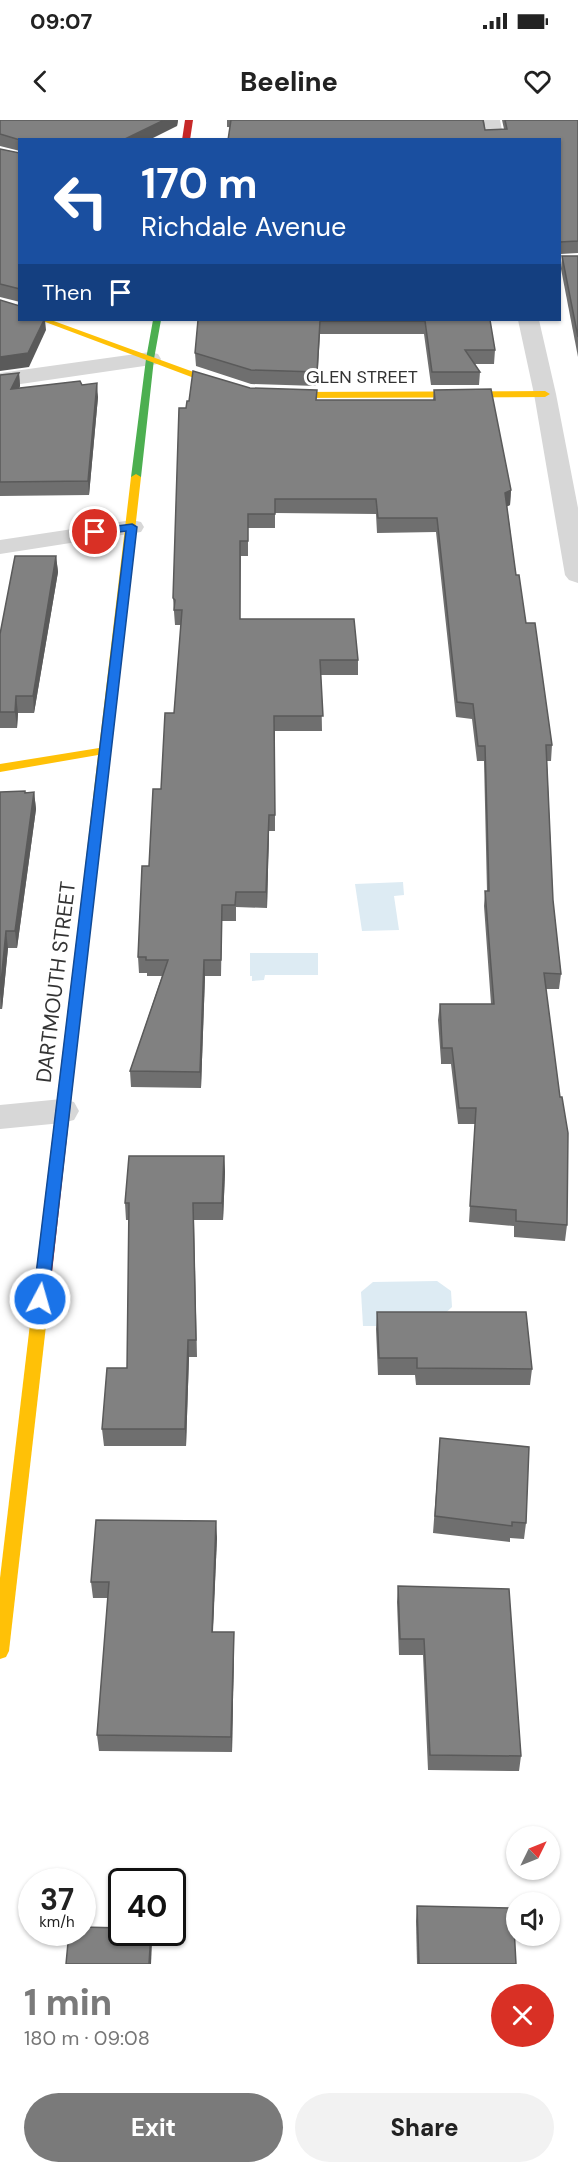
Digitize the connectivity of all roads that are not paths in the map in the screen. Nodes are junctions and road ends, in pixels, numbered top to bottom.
1 (189, 120) edge
2 (491, 120) edge
3 (186, 138) edge
4 (495, 138) edge
5 (47, 321) edge
6 (157, 321) edge
7 (528, 321) edge
8 (150, 359) junction
9 (0, 380) edge
10 (545, 394) junction
11 (132, 527) junction
12 (0, 547) edge
13 (578, 575) edge
14 (105, 750) junction
15 (0, 768) edge
16 (62, 1111) junction
17 (0, 1117) edge
18 (0, 1651) edge

1 - 3 street
2 - 4 street
5 - 8 street, GLEN STREET
6 - 8 street, DARTMOUTH STREET
7 - 10 street
8 - 9 street
8 - 10 street, GLEN STREET
8 - 11 street, DARTMOUTH STREET
10 - 13 street
11 - 12 street
11 - 14 street, DARTMOUTH STREET
14 - 15 street
14 - 16 street, DARTMOUTH STREET
16 - 17 street
16 - 18 street, DARTMOUTH STREET

